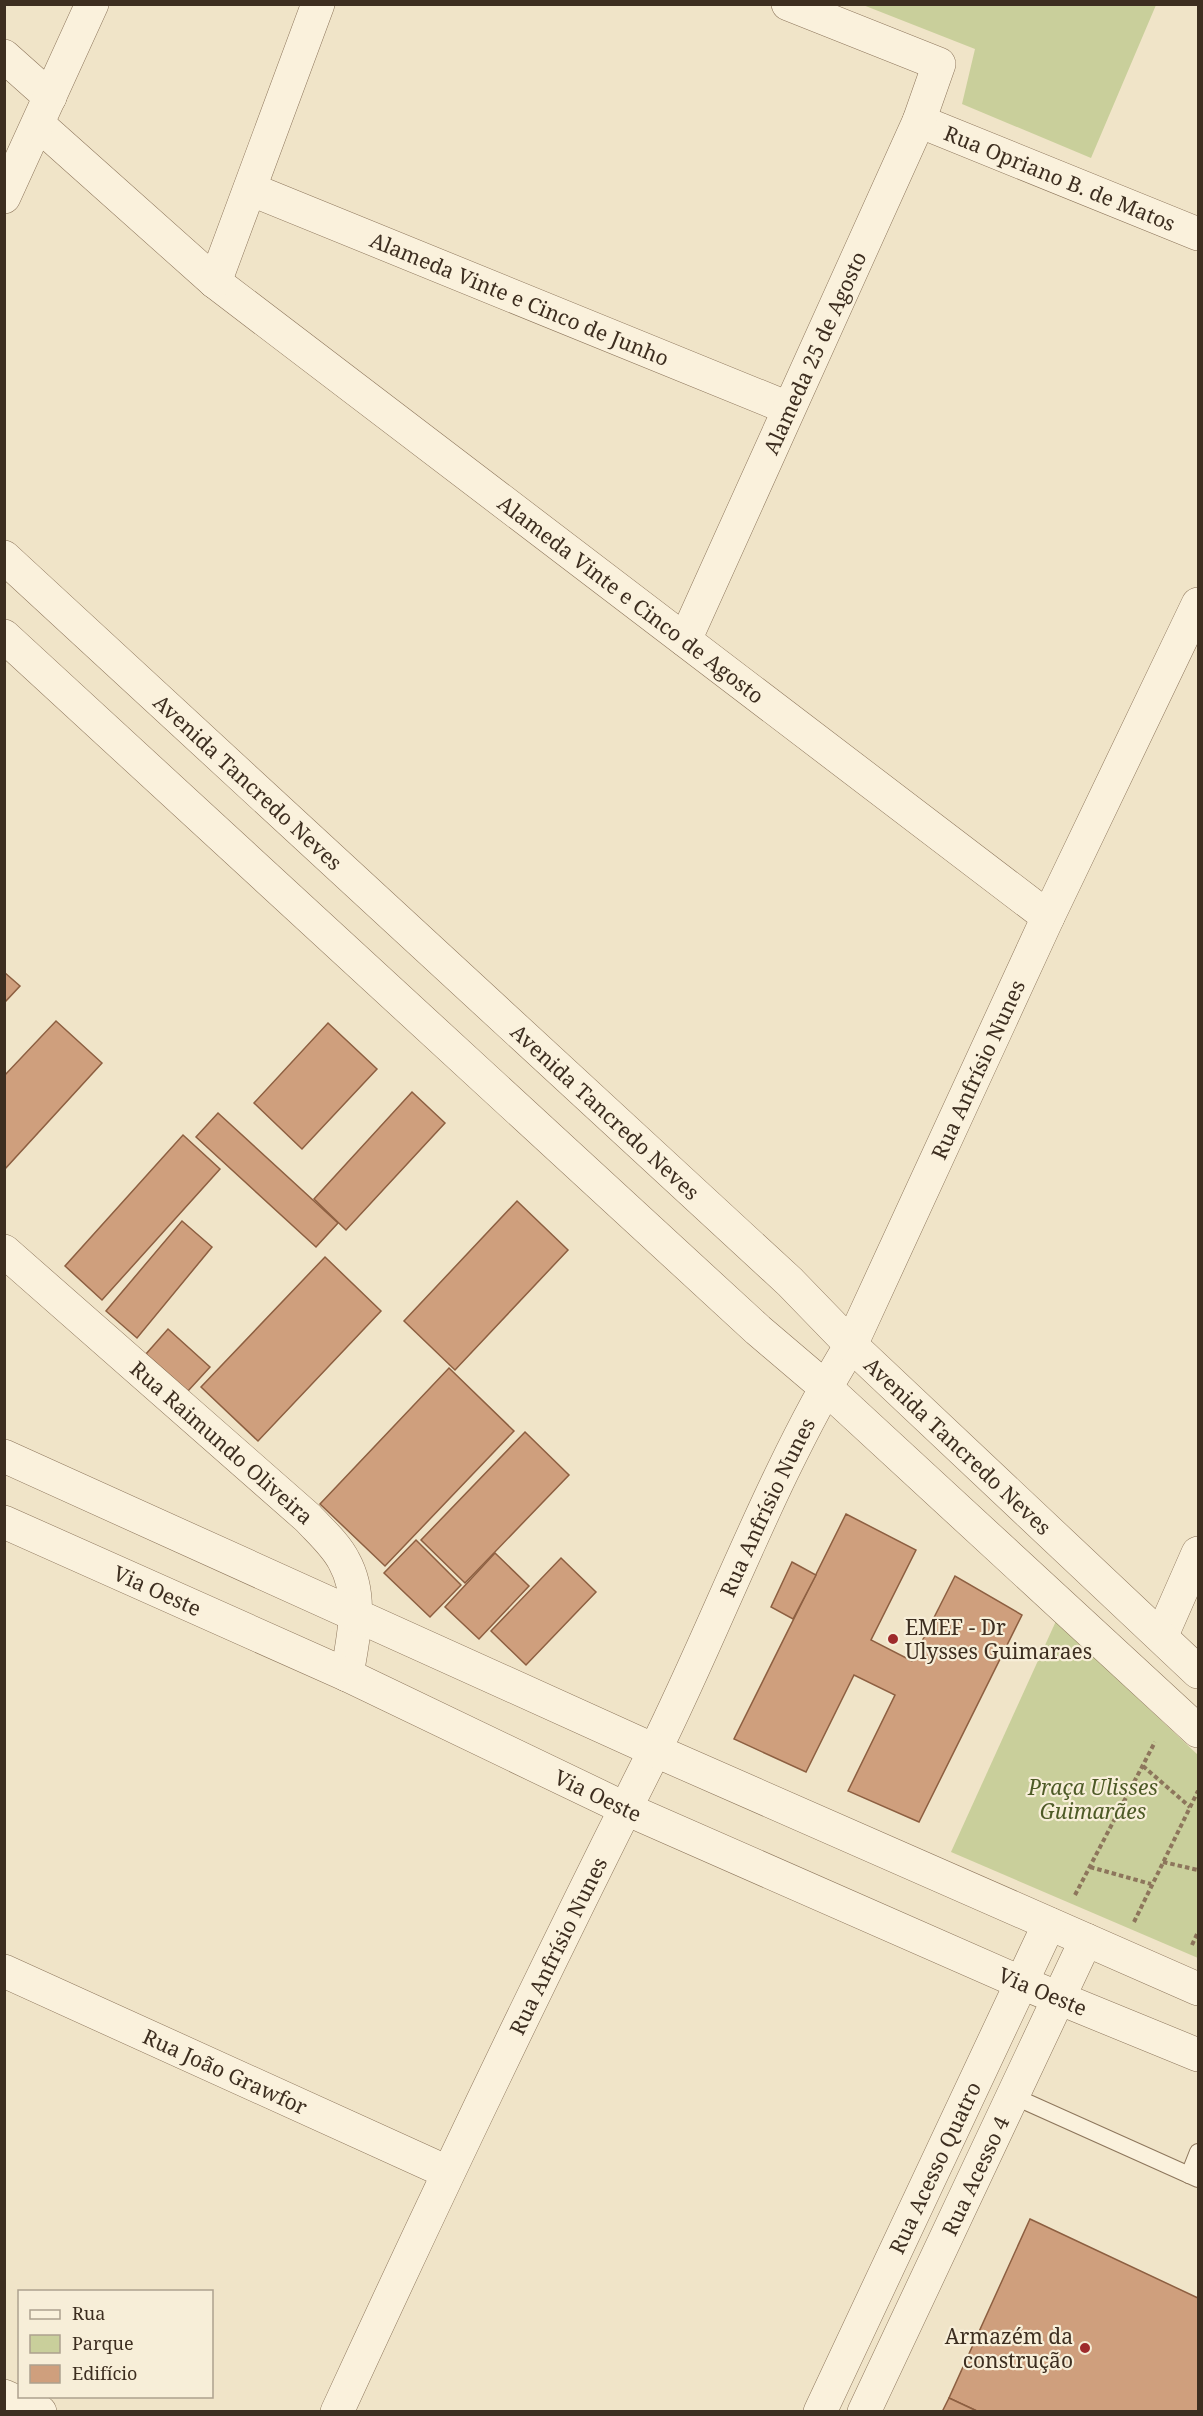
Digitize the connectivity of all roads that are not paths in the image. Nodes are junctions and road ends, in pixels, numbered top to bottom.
1 (92, 4) edge
2 (318, 4) edge
3 (788, 4) edge
4 (4, 56) edge
5 (44, 111) junction
6 (920, 121) junction
7 (250, 189) junction
8 (4, 197) edge
9 (1198, 234) edge
10 (215, 282) junction
11 (788, 408) junction
12 (4, 557) edge
13 (1198, 604) edge
14 (4, 636) edge
15 (685, 640) junction
16 (1048, 917) junction
17 (4, 1251) edge
18 (851, 1345) junction
19 (825, 1387) junction
20 (4, 1456) edge
21 (4, 1522) edge
22 (1198, 1553) edge
23 (356, 1616) junction
24 (1162, 1635) junction
25 (1198, 1669) edge
26 (347, 1676) junction
27 (1198, 1731) edge
28 (654, 1750) junction
29 (624, 1808) junction
30 (1060, 1914) junction
31 (1086, 1940) junction
32 (4, 1971) edge
33 (1022, 1983) junction
34 (1198, 1989) edge
35 (1059, 1998) junction
36 (1198, 2055) edge
37 (975, 2082) junction
38 (1013, 2096) junction
39 (1198, 2152) edge
40 (447, 2172) junction
41 (1194, 2177) edge
42 (4, 2396) edge
43 (40, 2412) edge
44 (337, 2412) edge
45 (820, 2412) edge
46 (864, 2412) edge

1 - 5 street
2 - 7 street
3 - 6 street, Alameda 25 de Agosto
4 - 5 street, Alameda Vinte e Cinco de Agosto
5 - 8 street
5 - 10 street, Alameda Vinte e Cinco de Agosto
6 - 9 street, Rua Opriano B. de Matos
6 - 11 street, Alameda 25 de Agosto
7 - 10 street
7 - 11 street, Alameda Vinte e Cinco de Junho
10 - 15 street, Alameda Vinte e Cinco de Agosto
11 - 15 street, Alameda 25 de Agosto
12 - 18 street, Avenida Tancredo Neves
13 - 16 street, Rua Anfrísio Nunes
14 - 19 street
15 - 16 street, Alameda Vinte e Cinco de Agosto
16 - 18 street, Rua Anfrísio Nunes
17 - 23 street, Rua Raimundo Oliveira
18 - 19 street, Rua Anfrísio Nunes
18 - 24 street, Avenida Tancredo Neves
19 - 27 street
19 - 28 street, Rua Anfrísio Nunes
20 - 23 street
21 - 26 street, Via Oeste
22 - 24 street
23 - 26 street, Rua Raimundo Oliveira
23 - 28 street
24 - 25 street, Avenida Tancredo Neves
26 - 29 street, Via Oeste
28 - 29 street, Rua Anfrísio Nunes
28 - 30 street
29 - 33 street, Via Oeste
29 - 40 street, Rua Anfrísio Nunes
30 - 31 street
30 - 33 street, Rua Acesso Quatro
31 - 34 street
31 - 35 street, Rua Acesso 4
32 - 40 street, Rua João Grawfor
33 - 35 street, Via Oeste
33 - 37 street, Rua Acesso Quatro
35 - 36 street, Via Oeste
35 - 38 street, Rua Acesso 4
37 - 38 street
37 - 45 street, Rua Acesso Quatro
38 - 41 lane
38 - 46 street, Rua Acesso 4
39 - 41 lane
40 - 44 street, Rua Anfrísio Nunes
42 - 43 street

